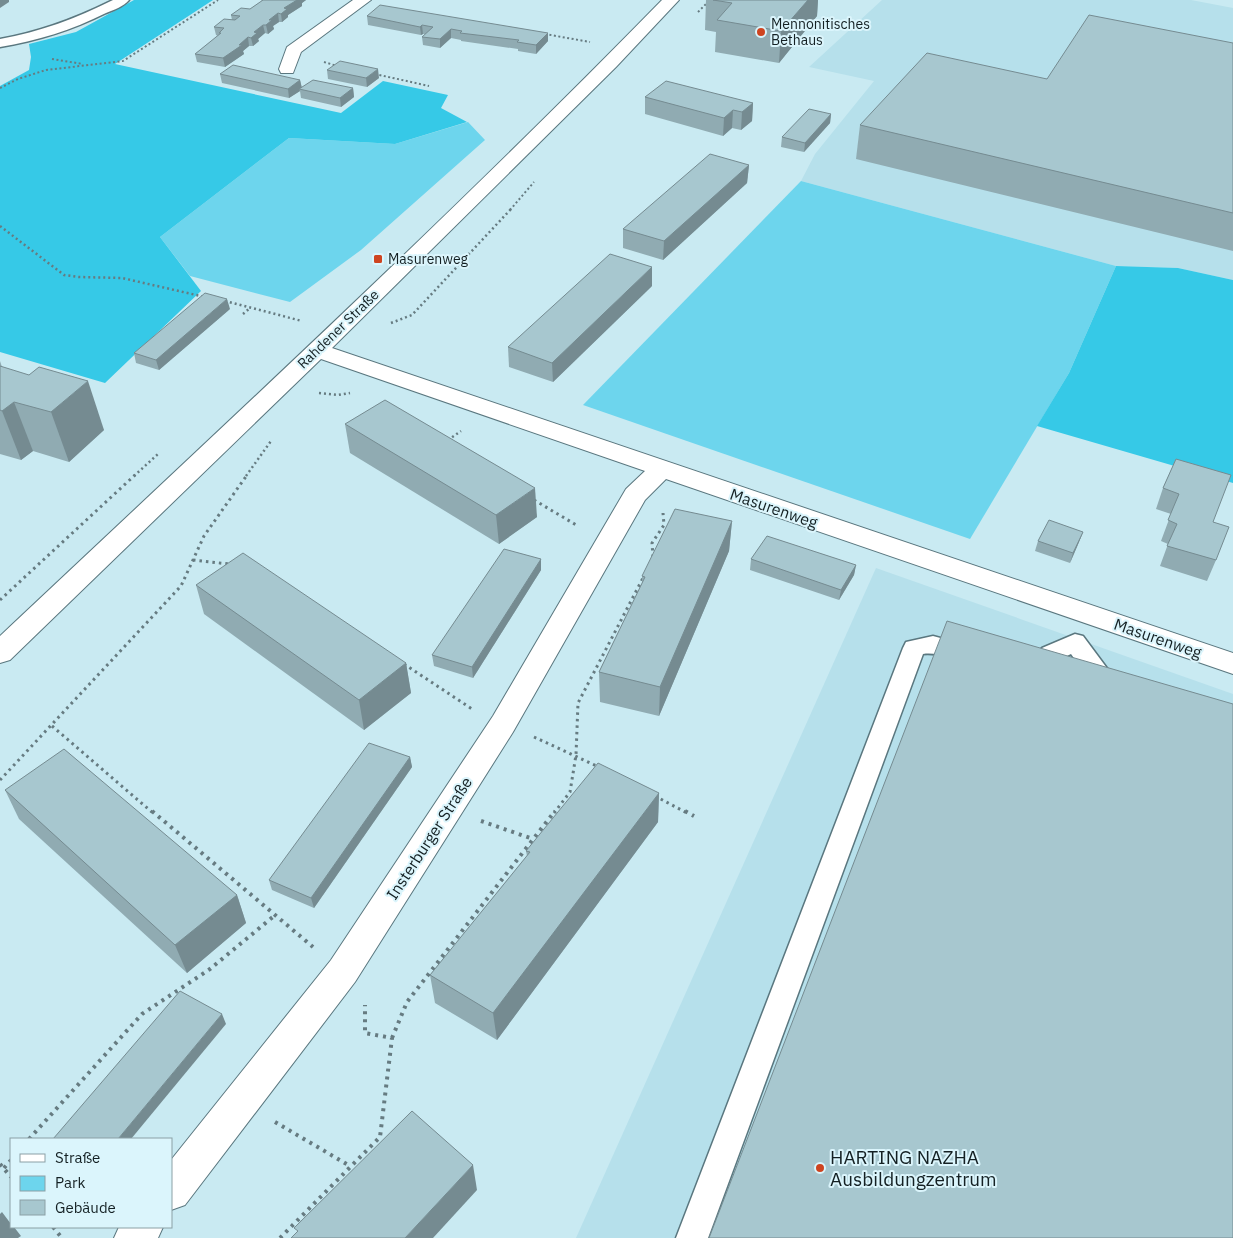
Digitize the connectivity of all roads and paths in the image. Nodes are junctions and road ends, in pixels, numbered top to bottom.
1 (123, 0) edge
2 (218, 0) edge
3 (363, 0) edge
4 (671, 0) edge
5 (545, 34) edge
6 (0, 43) edge
7 (584, 49) dead end
8 (293, 50) junction
9 (344, 68) edge
10 (287, 69) dead end
11 (373, 74) edge
12 (429, 86) dead end
13 (0, 88) edge
14 (0, 226) edge
15 (212, 298) edge
16 (219, 300) edge
17 (251, 308) junction
18 (244, 314) dead end
19 (295, 327) dead end
20 (316, 350) junction
21 (464, 429) dead end
22 (443, 444) edge
23 (160, 452) dead end
24 (662, 470) junction
25 (526, 495) edge
26 (663, 510) dead end
27 (613, 536) junction
28 (653, 559) edge
29 (193, 560) dead end
30 (231, 564) edge
31 (649, 567) edge
32 (0, 600) edge
33 (1089, 615) junction
34 (1075, 642) junction
35 (0, 653) edge
36 (402, 662) edge
37 (1233, 664) edge
38 (1130, 690) edge
39 (502, 724) junction
40 (52, 726) dead end
41 (576, 755) junction
42 (601, 768) edge
43 (652, 794) edge
44 (448, 809) junction
45 (694, 816) dead end
46 (533, 839) junction
47 (274, 916) junction
48 (344, 971) junction
49 (392, 1038) junction
50 (241, 1101) junction
51 (31, 1138) edge
52 (2, 1166) edge
53 (350, 1166) junction
54 (10, 1176) edge
55 (172, 1190) edge
56 (142, 1228) edge
57 (134, 1238) edge
58 (280, 1238) edge
59 (692, 1238) edge

1 - 6 lane
2 - 13 path
3 - 8 street
4 - 20 street, Rahdener Straße
5 - 7 path
8 - 9 path
8 - 10 street
11 - 12 path
14 - 15 path
16 - 17 path
17 - 18 path
17 - 19 path
20 - 24 street, Masurenweg
20 - 35 street, Rahdener Straße
21 - 22 path
23 - 32 path
24 - 27 street, Insterburger Straße
24 - 33 street, Masurenweg
25 - 27 path
26 - 28 path
27 - 39 street, Insterburger Straße
29 - 30 path
31 - 41 path
33 - 34 lane
33 - 37 street, Masurenweg
34 - 38 lane
34 - 59 lane
36 - 39 path
39 - 41 path
39 - 44 street, Insterburger Straße
40 - 47 path
41 - 42 path
41 - 46 path
43 - 45 path
44 - 46 path
44 - 48 street, Insterburger Straße
46 - 49 path
47 - 48 path
47 - 51 path
48 - 49 path
48 - 50 street, Insterburger Straße
49 - 53 path
50 - 53 path
50 - 55 street, Insterburger Straße
52 - 54 path
53 - 58 path
56 - 57 street

